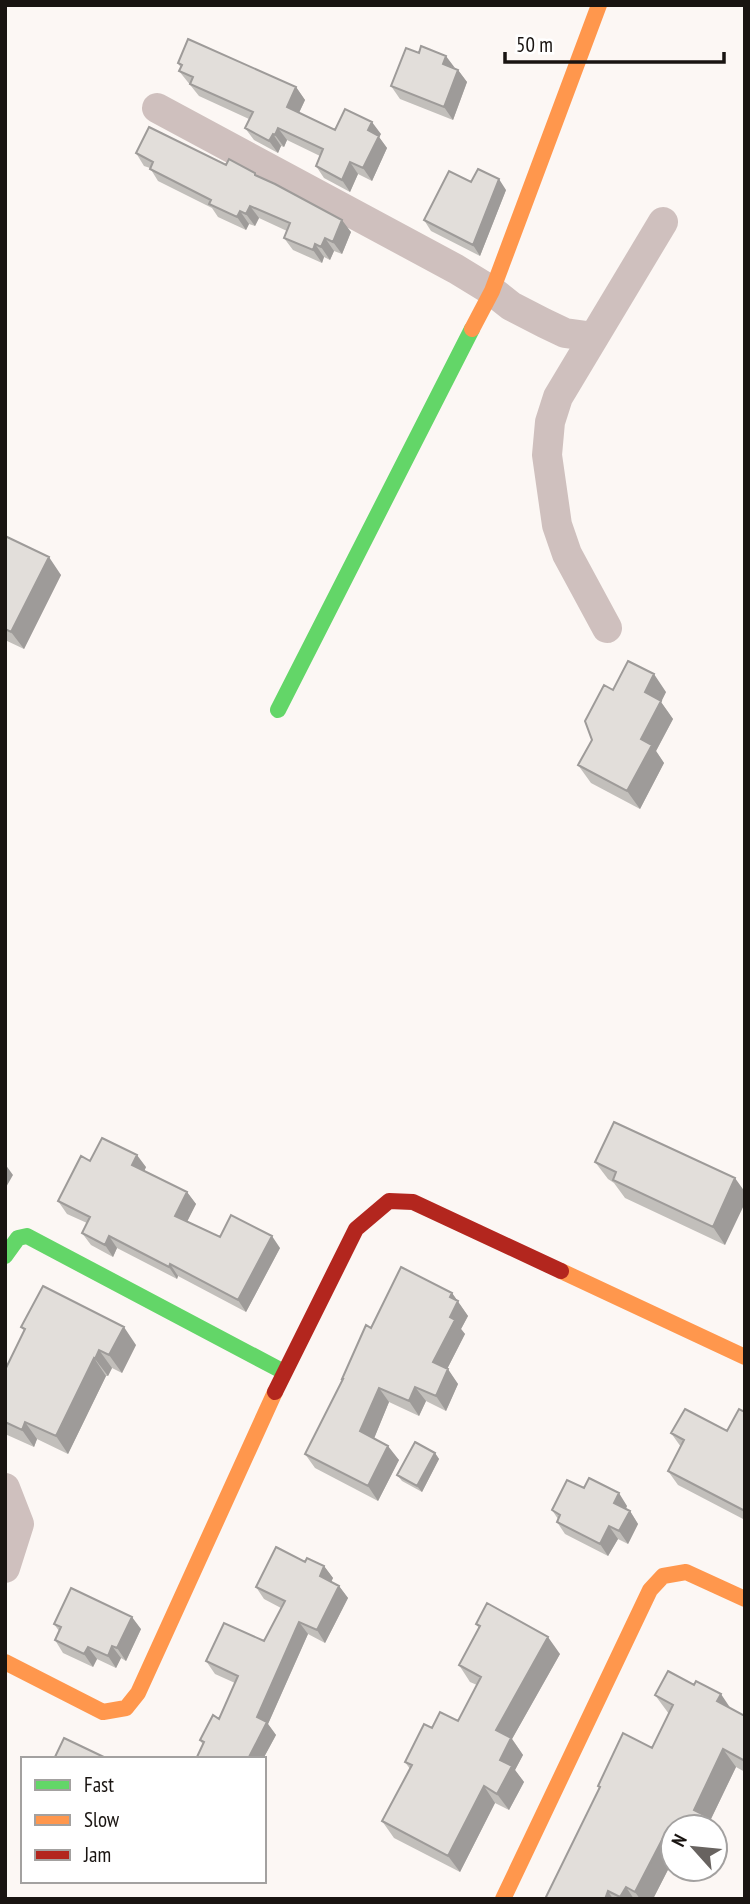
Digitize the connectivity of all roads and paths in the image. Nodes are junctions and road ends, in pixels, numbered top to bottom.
1 (599, 5) edge
2 (157, 108) dead end
3 (663, 222) dead end
4 (492, 291) junction
5 (594, 337) junction
6 (607, 628) dead end
7 (278, 710) dead end
8 (5, 1256) edge
9 (745, 1357) edge
10 (284, 1372) junction
11 (5, 1488) edge
12 (5, 1569) edge
13 (745, 1599) edge
14 (5, 1662) edge
15 (503, 1899) edge

1 - 4 street
2 - 4 street
3 - 5 street
4 - 5 street
4 - 7 street
5 - 6 street
8 - 10 street
9 - 10 street
10 - 14 street
11 - 12 street
13 - 15 street

